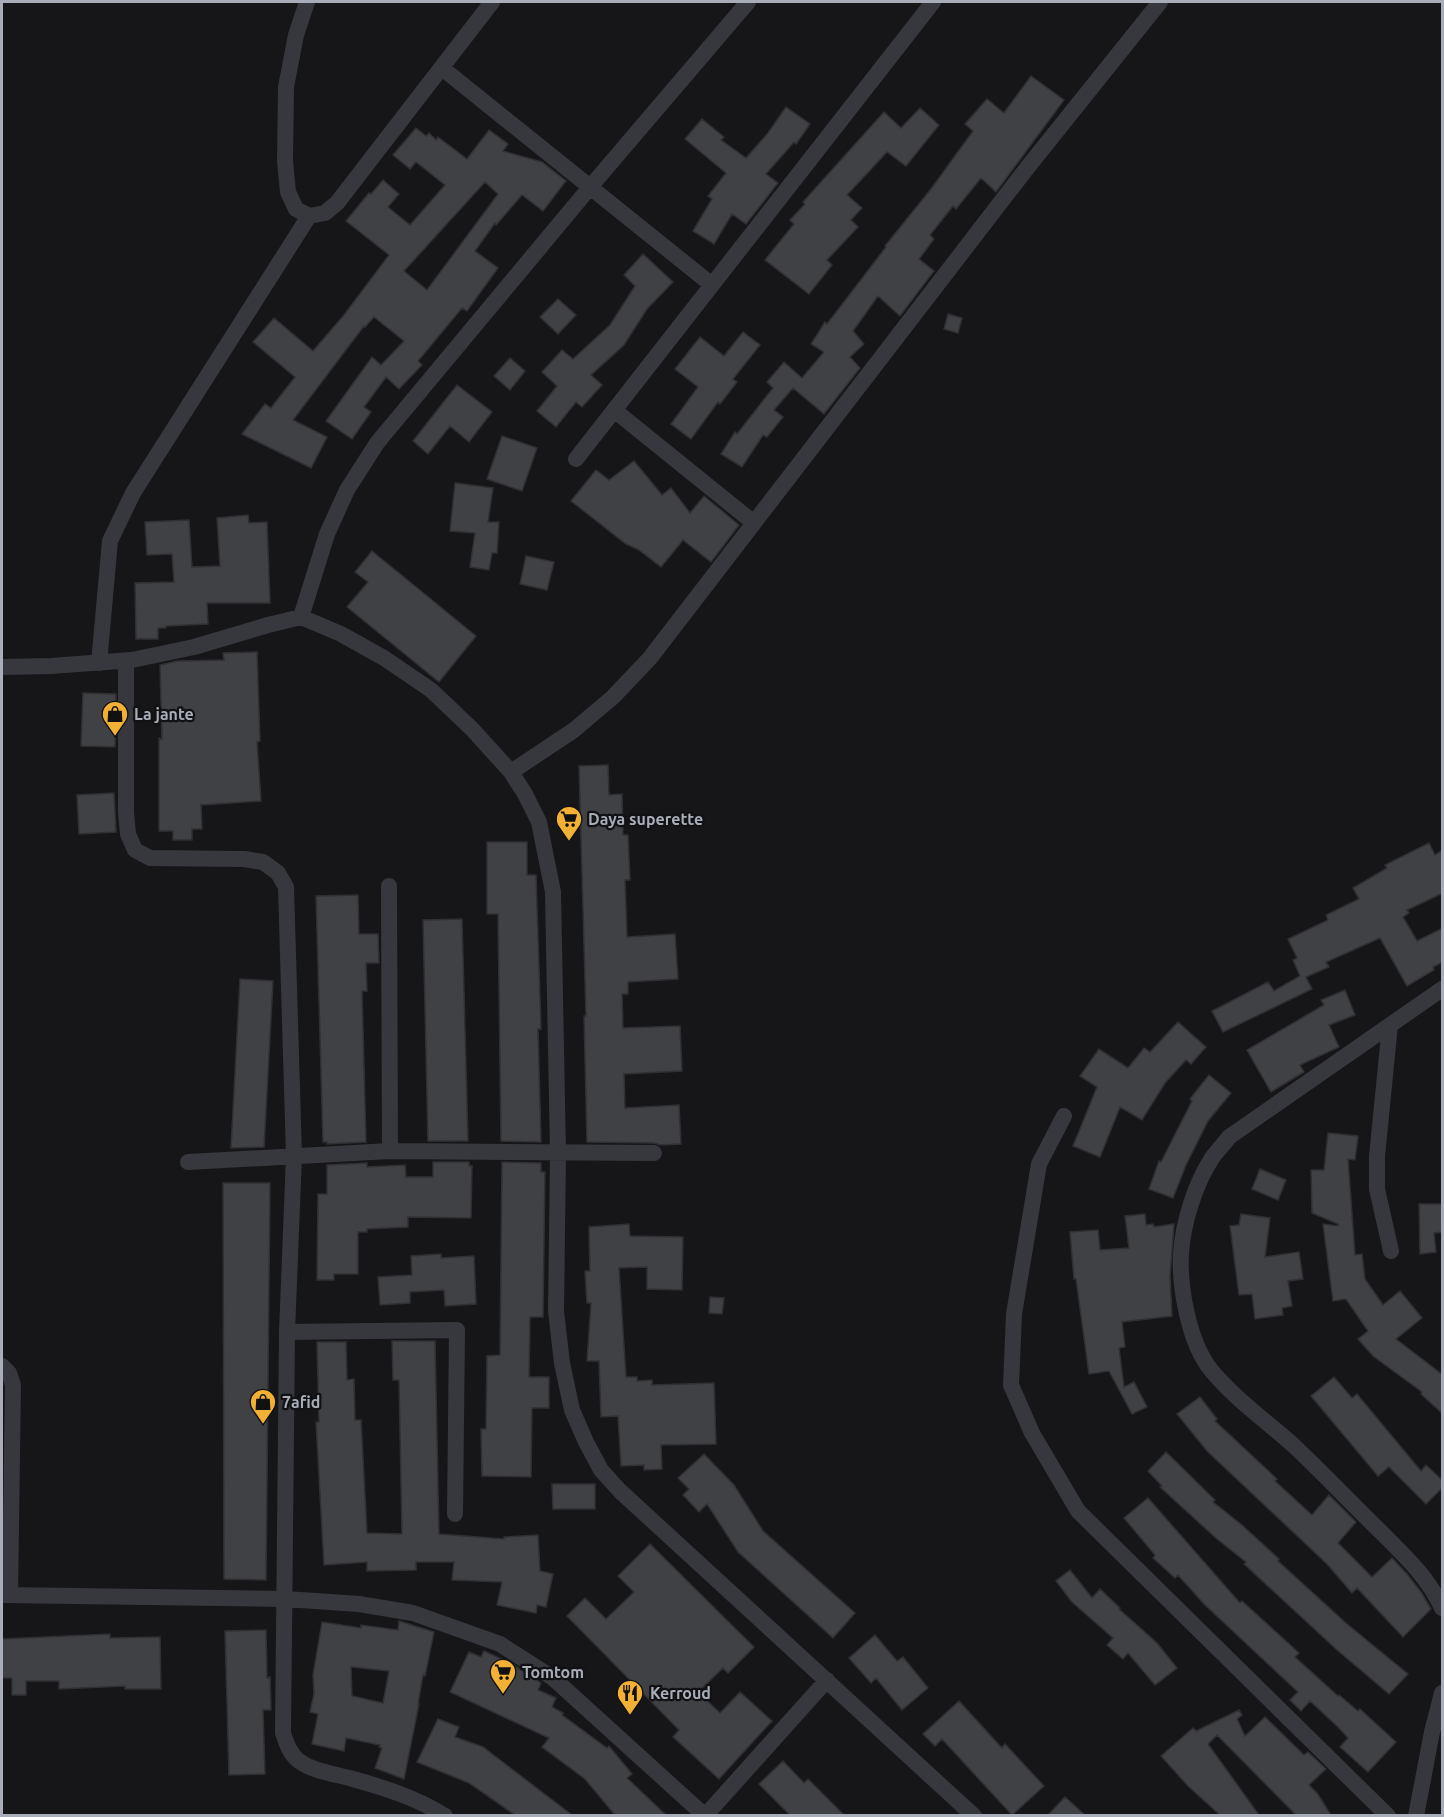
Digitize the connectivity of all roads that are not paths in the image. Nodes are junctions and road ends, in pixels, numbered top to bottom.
1 (307, 2) edge
2 (492, 2) edge
3 (748, 2) edge
4 (933, 2) edge
5 (1160, 2) edge
6 (442, 68) junction
7 (591, 186) junction
8 (309, 216) junction
9 (712, 285) junction
10 (614, 410) junction
11 (576, 459) dead end
12 (754, 523) junction
13 (301, 617) junction
14 (126, 661) junction
15 (99, 663) junction
16 (2, 667) edge
17 (511, 771) junction
18 (389, 886) dead end
19 (1443, 989) edge
20 (1390, 1025) junction
21 (1064, 1116) dead end
22 (390, 1151) junction
23 (558, 1153) junction
24 (654, 1153) dead end
25 (294, 1156) junction
26 (188, 1162) dead end
27 (1391, 1251) dead end
28 (286, 1332) junction
29 (2, 1366) edge
30 (455, 1514) dead end
31 (6, 1595) edge
32 (285, 1599) junction
33 (1443, 1608) edge
34 (826, 1680) junction
35 (1443, 1693) edge
36 (445, 1815) edge
37 (974, 1815) edge
38 (1388, 1815) edge
39 (1416, 1815) edge

1 - 8 street
2 - 6 street
3 - 7 street
4 - 9 street
5 - 12 street
6 - 7 street
6 - 8 street
7 - 9 street
7 - 13 street
8 - 15 street
9 - 10 street
10 - 11 street
10 - 12 street
12 - 17 street
13 - 14 street
13 - 17 street
14 - 15 street
14 - 25 street
15 - 16 street
17 - 23 street
18 - 22 street
19 - 20 street
20 - 27 street
20 - 33 street
21 - 38 street
22 - 23 street
22 - 25 street
23 - 24 street
23 - 34 street
25 - 26 street
25 - 28 street
28 - 30 street
28 - 32 street
29 - 31 street
31 - 32 street
32 - 34 street
32 - 36 street
34 - 37 street
35 - 39 street

